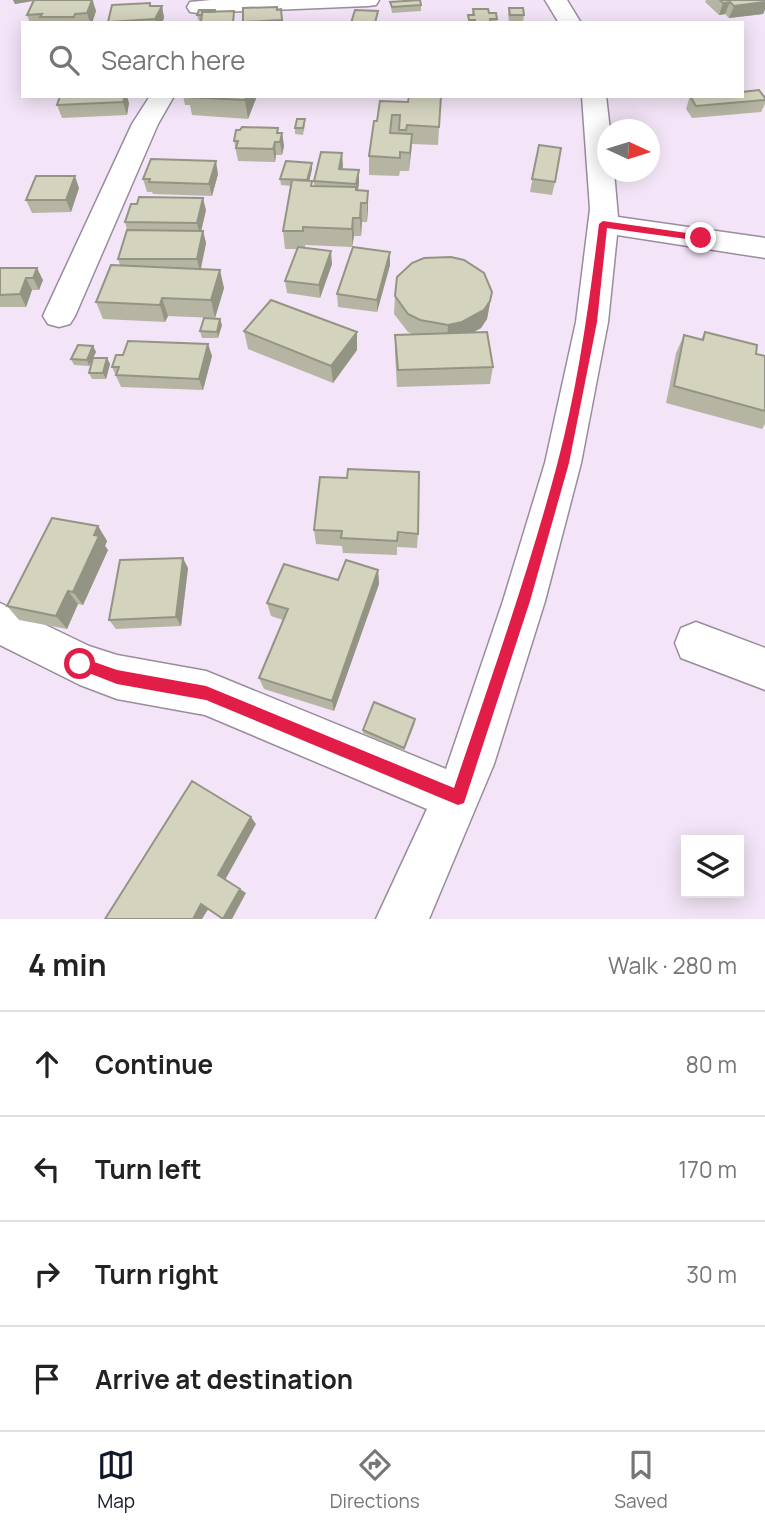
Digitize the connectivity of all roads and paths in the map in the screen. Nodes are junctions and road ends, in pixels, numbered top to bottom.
1 (368, 0) edge
2 (556, 0) edge
3 (197, 10) edge
4 (569, 21) edge
5 (161, 98) edge
6 (594, 98) edge
7 (603, 224) junction
8 (765, 248) edge
9 (59, 316) dead end
10 (0, 623) edge
11 (696, 643) dead end
12 (765, 668) edge
13 (458, 798) junction
14 (402, 919) edge

1 - 3 street
2 - 4 street
5 - 9 street
6 - 7 street
7 - 8 street
7 - 13 street
10 - 13 street
11 - 12 street
13 - 14 street

